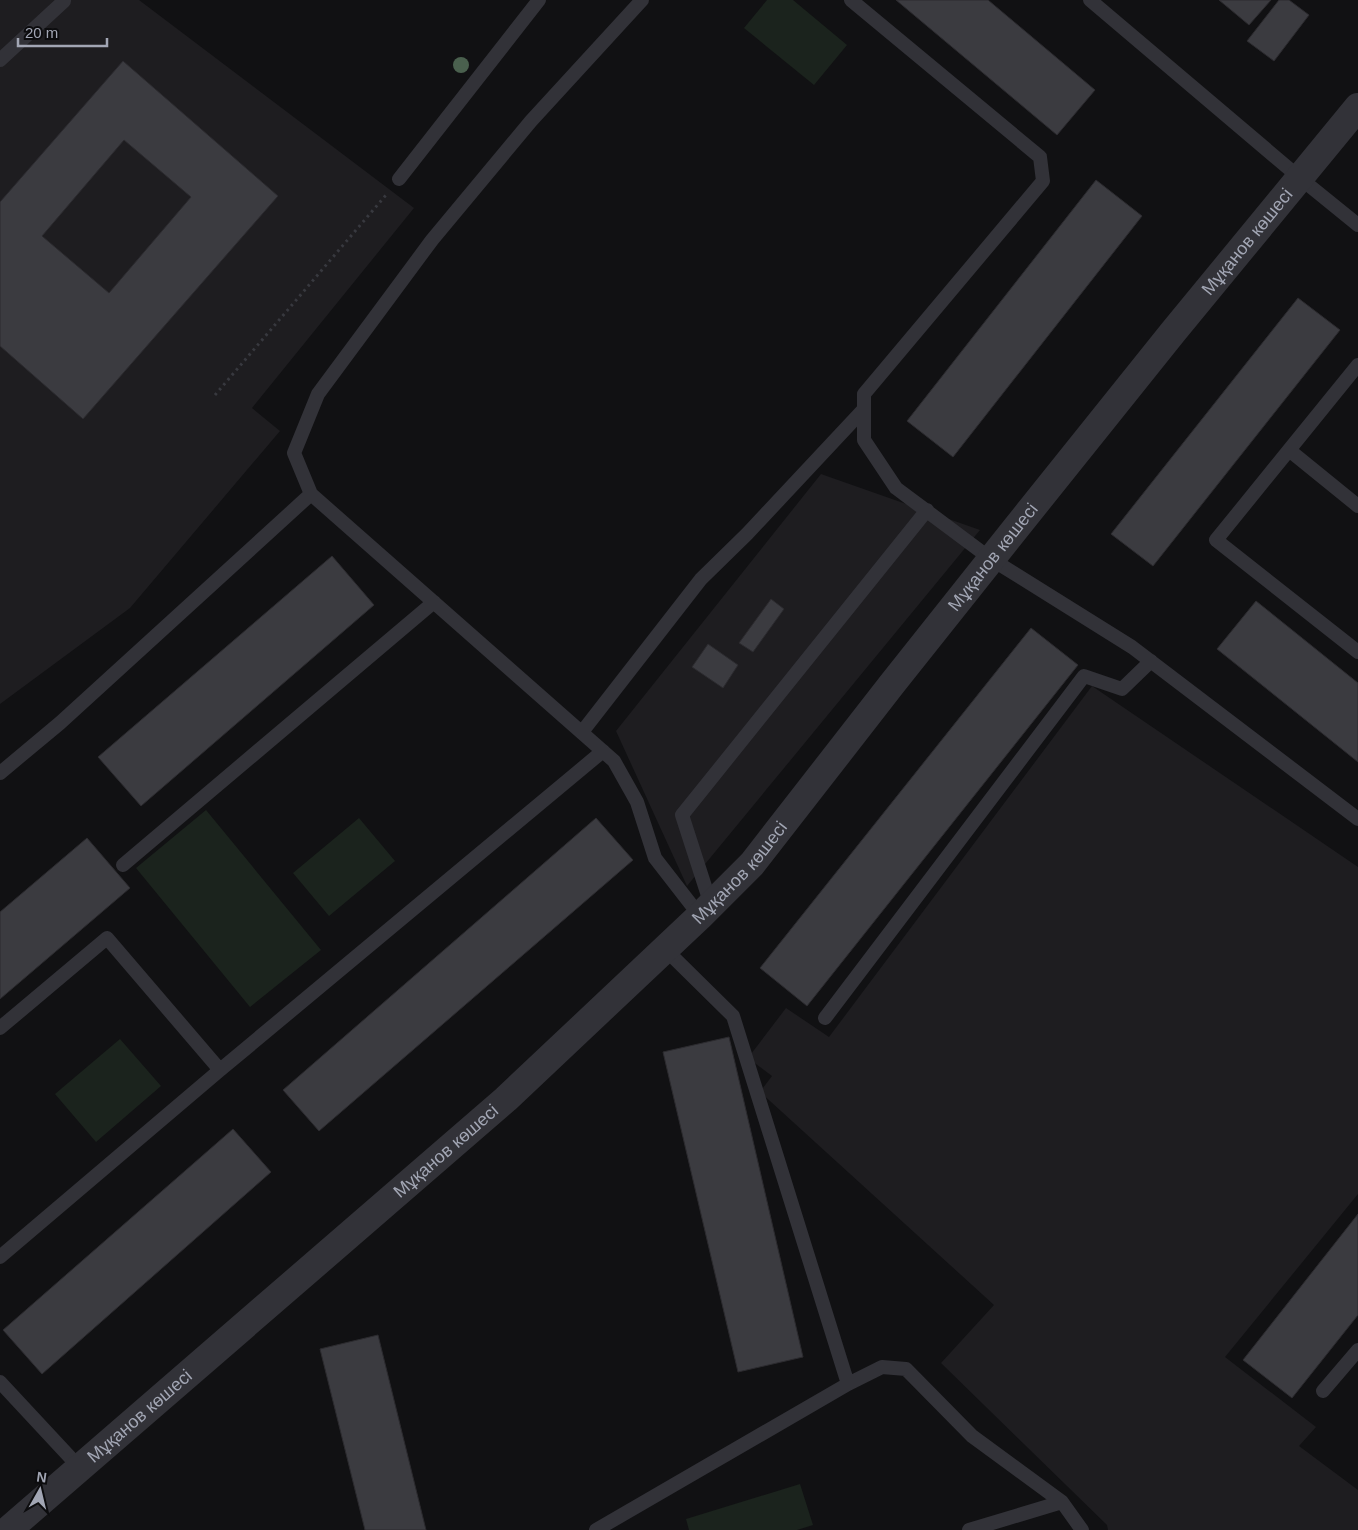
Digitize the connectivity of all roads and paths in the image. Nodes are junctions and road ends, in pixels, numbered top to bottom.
1 (63, 0) edge
2 (539, 0) edge
3 (642, 0) edge
4 (851, 0) edge
5 (1090, 0) edge
6 (0, 60) edge
7 (1358, 107) edge
8 (1300, 178) junction
9 (399, 179) joint
10 (1358, 225) edge
11 (1358, 365) edge
12 (215, 395) dead end
13 (864, 409) junction
14 (1289, 450) junction
15 (312, 494) junction
16 (1358, 506) edge
17 (926, 510) junction
18 (991, 559) junction
19 (434, 602) junction
20 (1358, 652) edge
21 (1151, 661) junction
22 (582, 732) junction
23 (603, 751) junction
24 (0, 773) edge
25 (1358, 820) edge
26 (123, 865) dead end
27 (706, 911) junction
28 (665, 950) junction
29 (825, 1018) dead end
30 (0, 1028) edge
31 (220, 1070) junction
32 (0, 1257) edge
33 (1358, 1350) edge
34 (0, 1382) edge
35 (848, 1384) junction
36 (1323, 1391) dead end
37 (80, 1468) junction
38 (1062, 1502) junction
39 (8, 1530) edge
40 (596, 1530) edge
41 (969, 1530) edge
42 (1082, 1530) edge

1 - 6 lane
2 - 9 lane
3 - 15 lane
4 - 13 lane
5 - 8 lane
7 - 8 street, Мұқанов көшесі
8 - 10 lane
8 - 18 street, Мұқанов көшесі
9 - 12 path
11 - 14 lane
13 - 17 lane
13 - 22 lane
14 - 16 lane
14 - 20 lane
15 - 19 lane
15 - 24 lane
17 - 18 lane
17 - 27 lane
18 - 21 lane
18 - 27 street, Мұқанов көшесі
19 - 22 lane
19 - 26 lane
21 - 25 lane
21 - 29 lane
22 - 23 lane
23 - 27 lane
23 - 31 lane
27 - 28 street, Мұқанов көшесі
28 - 35 lane
28 - 37 street, Мұқанов көшесі
30 - 31 lane
31 - 32 lane
33 - 36 lane
34 - 37 lane
35 - 38 lane
35 - 40 lane
37 - 39 street, Мұқанов көшесі
38 - 41 lane
38 - 42 lane

